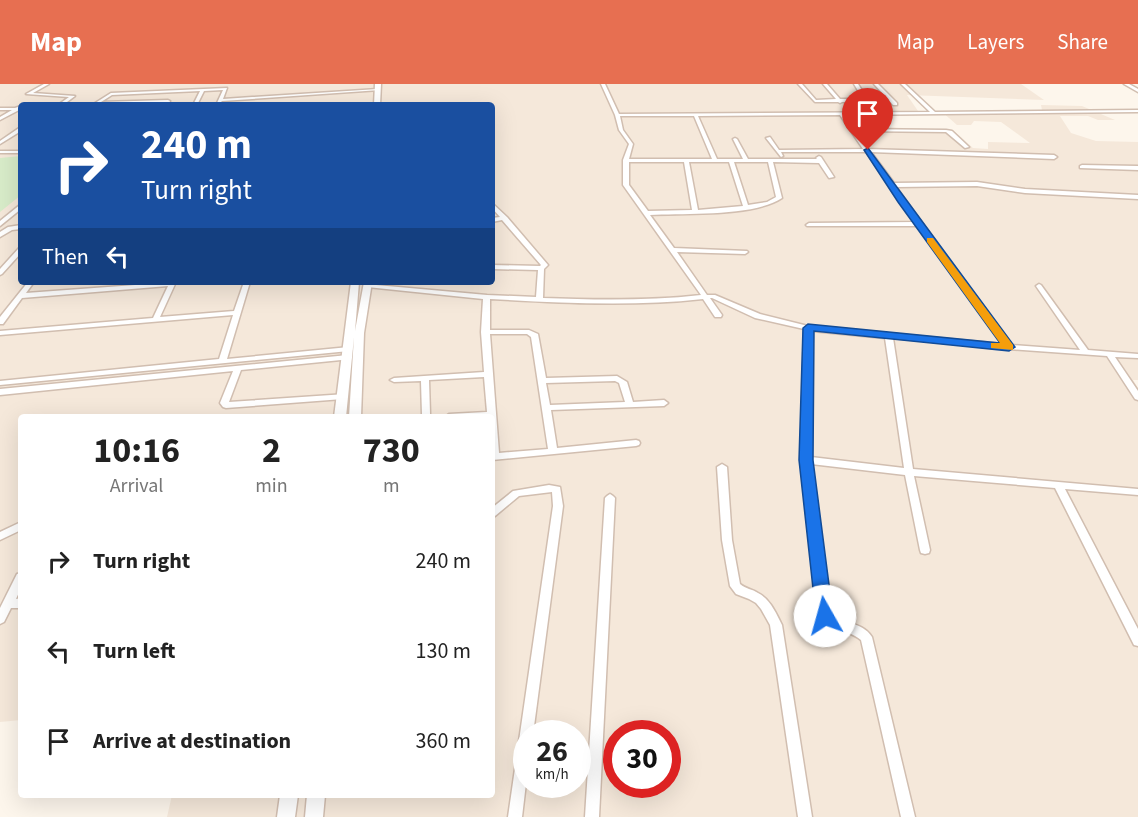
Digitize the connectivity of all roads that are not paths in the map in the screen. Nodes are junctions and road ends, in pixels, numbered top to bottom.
1 (47, 84) edge
2 (212, 84) edge
3 (385, 84) edge
4 (603, 84) edge
5 (800, 84) edge
6 (825, 84) edge
7 (856, 84) edge
8 (876, 84) edge
9 (903, 84) edge
10 (1126, 84) edge
11 (378, 87) edge
12 (206, 90) junction
13 (1138, 91) edge
14 (42, 95) junction
15 (310, 95) junction
16 (266, 98) junction
17 (33, 100) dead end
18 (64, 102) edge
19 (98, 102) edge
20 (197, 102) edge
21 (220, 102) edge
22 (264, 102) edge
23 (308, 102) edge
24 (377, 102) edge
25 (384, 102) edge
26 (829, 102) junction
27 (840, 102) junction
28 (895, 104) dead end
29 (18, 108) edge
30 (18, 109) edge
31 (0, 110) edge
32 (1138, 111) edge
33 (934, 113) junction
34 (695, 114) junction
35 (840, 114) junction
36 (617, 115) junction
37 (0, 119) edge
38 (852, 130) junction
39 (18, 131) edge
40 (0, 135) edge
41 (12, 135) junction
42 (18, 135) edge
43 (768, 138) dead end
44 (735, 139) dead end
45 (0, 143) edge
46 (967, 147) dead end
47 (815, 150) junction
48 (868, 150) junction
49 (778, 151) junction
50 (18, 152) edge
51 (0, 153) edge
52 (1054, 157) dead end
53 (626, 160) junction
54 (715, 160) junction
55 (746, 160) junction
56 (770, 160) junction
57 (784, 160) junction
58 (686, 161) junction
59 (731, 161) junction
60 (821, 161) junction
61 (1082, 167) dead end
62 (1138, 168) edge
63 (831, 177) dead end
64 (891, 185) junction
65 (1138, 196) edge
66 (18, 208) edge
67 (495, 208) edge
68 (746, 208) junction
69 (695, 210) junction
70 (18, 213) edge
71 (648, 213) junction
72 (11, 214) junction
73 (505, 219) junction
74 (495, 220) edge
75 (0, 224) edge
76 (918, 224) junction
77 (809, 225) dead end
78 (18, 227) edge
79 (0, 235) edge
80 (672, 250) junction
81 (18, 252) edge
82 (745, 252) dead end
83 (495, 267) edge
84 (541, 268) junction
85 (0, 273) edge
86 (29, 285) edge
87 (92, 285) edge
88 (149, 285) edge
89 (172, 285) edge
90 (246, 285) edge
91 (355, 285) edge
92 (367, 285) edge
93 (376, 285) edge
94 (1039, 286) dead end
95 (88, 290) junction
96 (20, 296) junction
97 (706, 296) junction
98 (487, 297) junction
99 (539, 300) junction
100 (237, 313) junction
101 (718, 315) dead end
102 (156, 319) junction
103 (0, 322) edge
104 (808, 328) junction
105 (484, 332) junction
106 (0, 333) edge
107 (889, 336) junction
108 (1009, 347) junction
109 (1086, 352) junction
110 (348, 353) junction
111 (1109, 354) junction
112 (1138, 356) edge
113 (222, 362) junction
114 (238, 368) junction
115 (488, 374) junction
116 (425, 378) junction
117 (394, 380) dead end
118 (543, 381) junction
119 (0, 383) edge
120 (0, 392) edge
121 (343, 396) junction
122 (1138, 397) edge
123 (664, 403) dead end
124 (630, 405) junction
125 (546, 408) junction
126 (340, 414) edge
127 (355, 414) edge
128 (426, 414) edge
129 (493, 414) edge
130 (636, 443) dead end
131 (554, 451) junction
132 (495, 457) edge
133 (806, 460) junction
134 (722, 467) dead end
135 (909, 472) junction
136 (1059, 486) junction
137 (1138, 492) edge
138 (610, 498) dead end
139 (495, 510) edge
140 (18, 527) edge
141 (0, 536) edge
142 (926, 550) dead end
143 (18, 583) edge
144 (18, 603) edge
145 (8, 604) junction
146 (0, 619) edge
147 (1138, 641) edge
148 (289, 798) edge
149 (316, 798) edge
150 (286, 817) edge
151 (314, 817) edge
152 (515, 817) edge
153 (592, 817) edge
154 (805, 817) edge
155 (908, 817) edge

1 - 14 street
2 - 12 street
3 - 25 street
4 - 36 street
5 - 26 street
6 - 27 street
7 - 27 street
8 - 28 street
9 - 33 street
10 - 13 street
11 - 15 street
11 - 24 street
12 - 19 street
12 - 20 street
12 - 21 street
14 - 17 street
14 - 18 street
15 - 16 street
15 - 23 street
16 - 21 street
16 - 22 street
26 - 27 street
26 - 35 street
29 - 31 street
30 - 37 street
32 - 33 street
33 - 35 street
34 - 35 street
34 - 36 street
34 - 54 street
35 - 38 street
36 - 53 street
38 - 46 street
38 - 48 street
39 - 41 street
40 - 41 street
41 - 42 street
41 - 45 street
43 - 49 street
44 - 55 street
47 - 48 street
47 - 49 street
47 - 60 street
48 - 52 street
48 - 64 street
49 - 57 street
50 - 51 street
53 - 58 street
53 - 71 street
54 - 58 street
54 - 59 street
55 - 56 street
55 - 59 street
56 - 57 street
56 - 68 street
57 - 60 street
58 - 69 street
59 - 68 street
60 - 63 street
61 - 62 street
64 - 65 street
64 - 76 street
66 - 72 street
67 - 73 street
68 - 69 street
69 - 71 street
70 - 72 street
71 - 80 street
72 - 75 street
73 - 74 street
73 - 84 street
76 - 77 street
76 - 108 street
78 - 79 street
80 - 82 street
80 - 97 street
81 - 85 street
83 - 84 street
84 - 99 street
86 - 96 street
87 - 95 street
88 - 95 street
89 - 102 street
90 - 100 street
91 - 110 street
92 - 127 street
93 - 98 street
94 - 109 street
95 - 96 street
96 - 103 street
97 - 99 street
97 - 101 street
97 - 104 street
98 - 99 street
98 - 105 street
100 - 102 street
100 - 113 street
102 - 106 street
104 - 107 street
104 - 133 street
105 - 115 street
105 - 118 street
107 - 108 street
107 - 135 street
108 - 109 street
109 - 111 street
110 - 113 street
110 - 114 street
110 - 121 street
111 - 112 street
111 - 122 street
113 - 119 street
114 - 120 street
114 - 121 street
115 - 116 street
115 - 129 street
116 - 117 street
116 - 128 street
118 - 124 street
118 - 125 street
121 - 126 street
123 - 124 street
124 - 125 street
125 - 131 street
130 - 131 street
131 - 132 street
133 - 135 street
133 - 155 street
134 - 154 street
135 - 136 street
135 - 142 street
136 - 137 street
136 - 147 street
138 - 153 street
139 - 152 street
140 - 141 street
143 - 145 street
144 - 145 street
145 - 146 street
148 - 150 street
149 - 151 street

